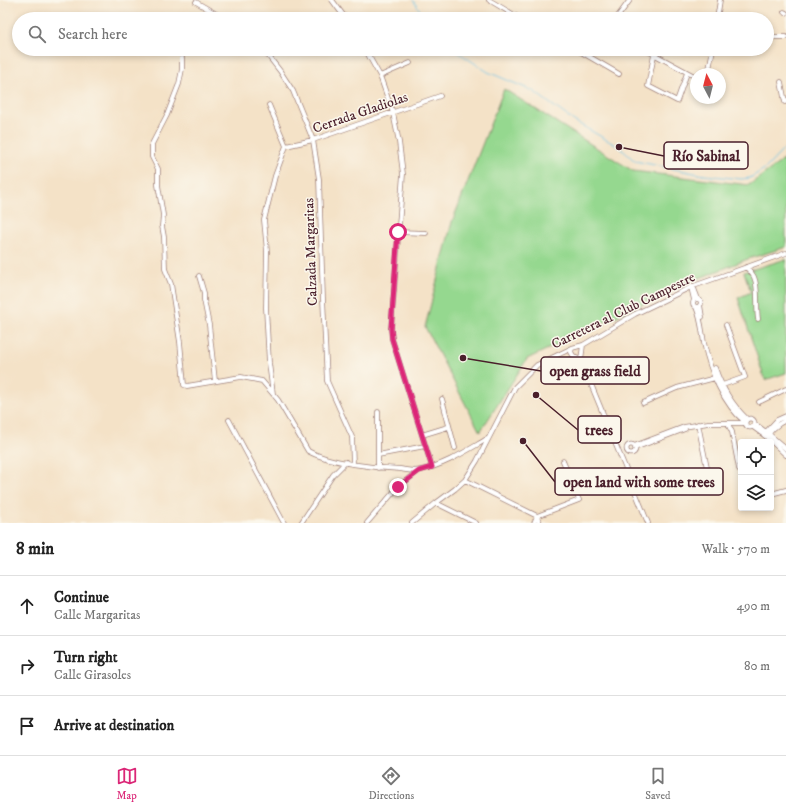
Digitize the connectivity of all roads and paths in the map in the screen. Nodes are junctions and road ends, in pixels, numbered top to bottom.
1 (332, 0) edge
2 (489, 0) edge
3 (630, 0) edge
4 (720, 0) edge
5 (196, 2) dead end
6 (213, 12) edge
7 (341, 12) edge
8 (509, 12) edge
9 (621, 12) edge
10 (719, 12) edge
11 (786, 36) edge
12 (774, 37) edge
13 (268, 56) edge
14 (368, 56) edge
15 (589, 56) edge
16 (654, 56) edge
17 (656, 56) edge
18 (711, 56) edge
19 (182, 58) dead end
20 (410, 63) dead end
21 (709, 68) edge
22 (687, 73) junction
23 (619, 74) dead end
24 (690, 74) edge
25 (380, 76) junction
26 (781, 82) dead end
27 (440, 96) dead end
28 (786, 101) edge
29 (269, 104) dead end
30 (393, 113) junction
31 (313, 140) junction
32 (286, 146) junction
33 (398, 232) junction
34 (426, 233) dead end
35 (786, 253) edge
36 (746, 267) junction
37 (198, 276) dead end
38 (692, 287) junction
39 (696, 299) junction
40 (698, 306) junction
41 (758, 318) dead end
42 (726, 325) dead end
43 (583, 345) junction
44 (572, 348) junction
45 (581, 360) junction
46 (715, 378) junction
47 (215, 381) junction
48 (720, 386) junction
49 (786, 389) edge
50 (273, 395) junction
51 (442, 399) dead end
52 (759, 402) dead end
53 (643, 403) dead end
54 (378, 412) dead end
55 (786, 416) edge
56 (229, 420) dead end
57 (786, 420) edge
58 (746, 423) junction
59 (698, 425) junction
60 (754, 425) junction
61 (729, 426) junction
62 (737, 426) junction
63 (448, 427) junction
64 (732, 432) junction
65 (766, 434) junction
66 (422, 435) junction
67 (766, 439) edge
68 (487, 440) junction
69 (425, 446) junction
70 (635, 447) junction
71 (455, 448) dead end
72 (627, 449) junction
73 (620, 452) junction
74 (786, 452) edge
75 (378, 455) junction
76 (563, 461) dead end
77 (346, 462) junction
78 (353, 464) junction
79 (738, 464) edge
80 (432, 467) junction
81 (378, 468) junction
82 (707, 468) dead end
83 (419, 471) junction
84 (465, 480) junction
85 (786, 490) edge
86 (774, 493) edge
87 (436, 503) junction
88 (537, 516) junction
89 (284, 523) edge
90 (302, 523) edge
91 (367, 523) edge
92 (412, 523) edge
93 (476, 523) edge
94 (534, 523) edge
95 (540, 523) edge
96 (648, 523) edge

1 - 7 street
2 - 8 street
3 - 9 street
4 - 10 street
5 - 6 street
11 - 12 street
13 - 31 street, Calzada Margaritas
14 - 25 street
15 - 23 street
16 - 22 street
17 - 22 street
18 - 21 street
19 - 47 street
20 - 25 street
22 - 24 street
25 - 30 street
26 - 28 street
27 - 30 street, Cerrada Gladiolas
29 - 32 street
30 - 31 street, Cerrada Gladiolas
30 - 33 street
31 - 32 street, Cerrada Gladiolas
31 - 78 street, Calzada Margaritas
32 - 50 street
33 - 34 street
33 - 66 street
35 - 36 street, Carretera al Club Campestre
36 - 38 street, Carretera al Club Campestre
36 - 41 street
37 - 47 street
38 - 39 street
38 - 43 street, Carretera al Club Campestre
39 - 40 street
39 - 40 street
40 - 46 street
40 - 48 street
42 - 48 street
43 - 44 street, Carretera al Club Campestre
43 - 45 street
44 - 45 street
44 - 68 street, Carretera al Club Campestre
45 - 73 street
46 - 48 street
46 - 53 street
47 - 50 street
48 - 58 street
49 - 52 street
50 - 77 street
51 - 63 street
54 - 75 street
55 - 65 street
56 - 89 street
57 - 65 street
58 - 59 street
58 - 60 street
58 - 60 street
58 - 62 street
59 - 61 street
59 - 70 street
59 - 82 street
60 - 65 street
61 - 62 street
61 - 64 street
62 - 64 street
63 - 66 street
63 - 71 street
64 - 79 street
65 - 67 street
65 - 74 street
66 - 69 street
68 - 80 street
68 - 84 street, Carretera al Club Campestre
69 - 75 street
69 - 80 street
70 - 72 street
70 - 72 street
72 - 73 street
73 - 96 street
75 - 81 street
76 - 88 street
77 - 78 street
77 - 90 street
78 - 81 street
80 - 83 street
81 - 83 street
83 - 91 street
84 - 87 street, Carretera al Club Campestre
84 - 88 street
85 - 86 street
87 - 92 street, Carretera al Club Campestre
87 - 93 street
88 - 94 street
88 - 95 street

